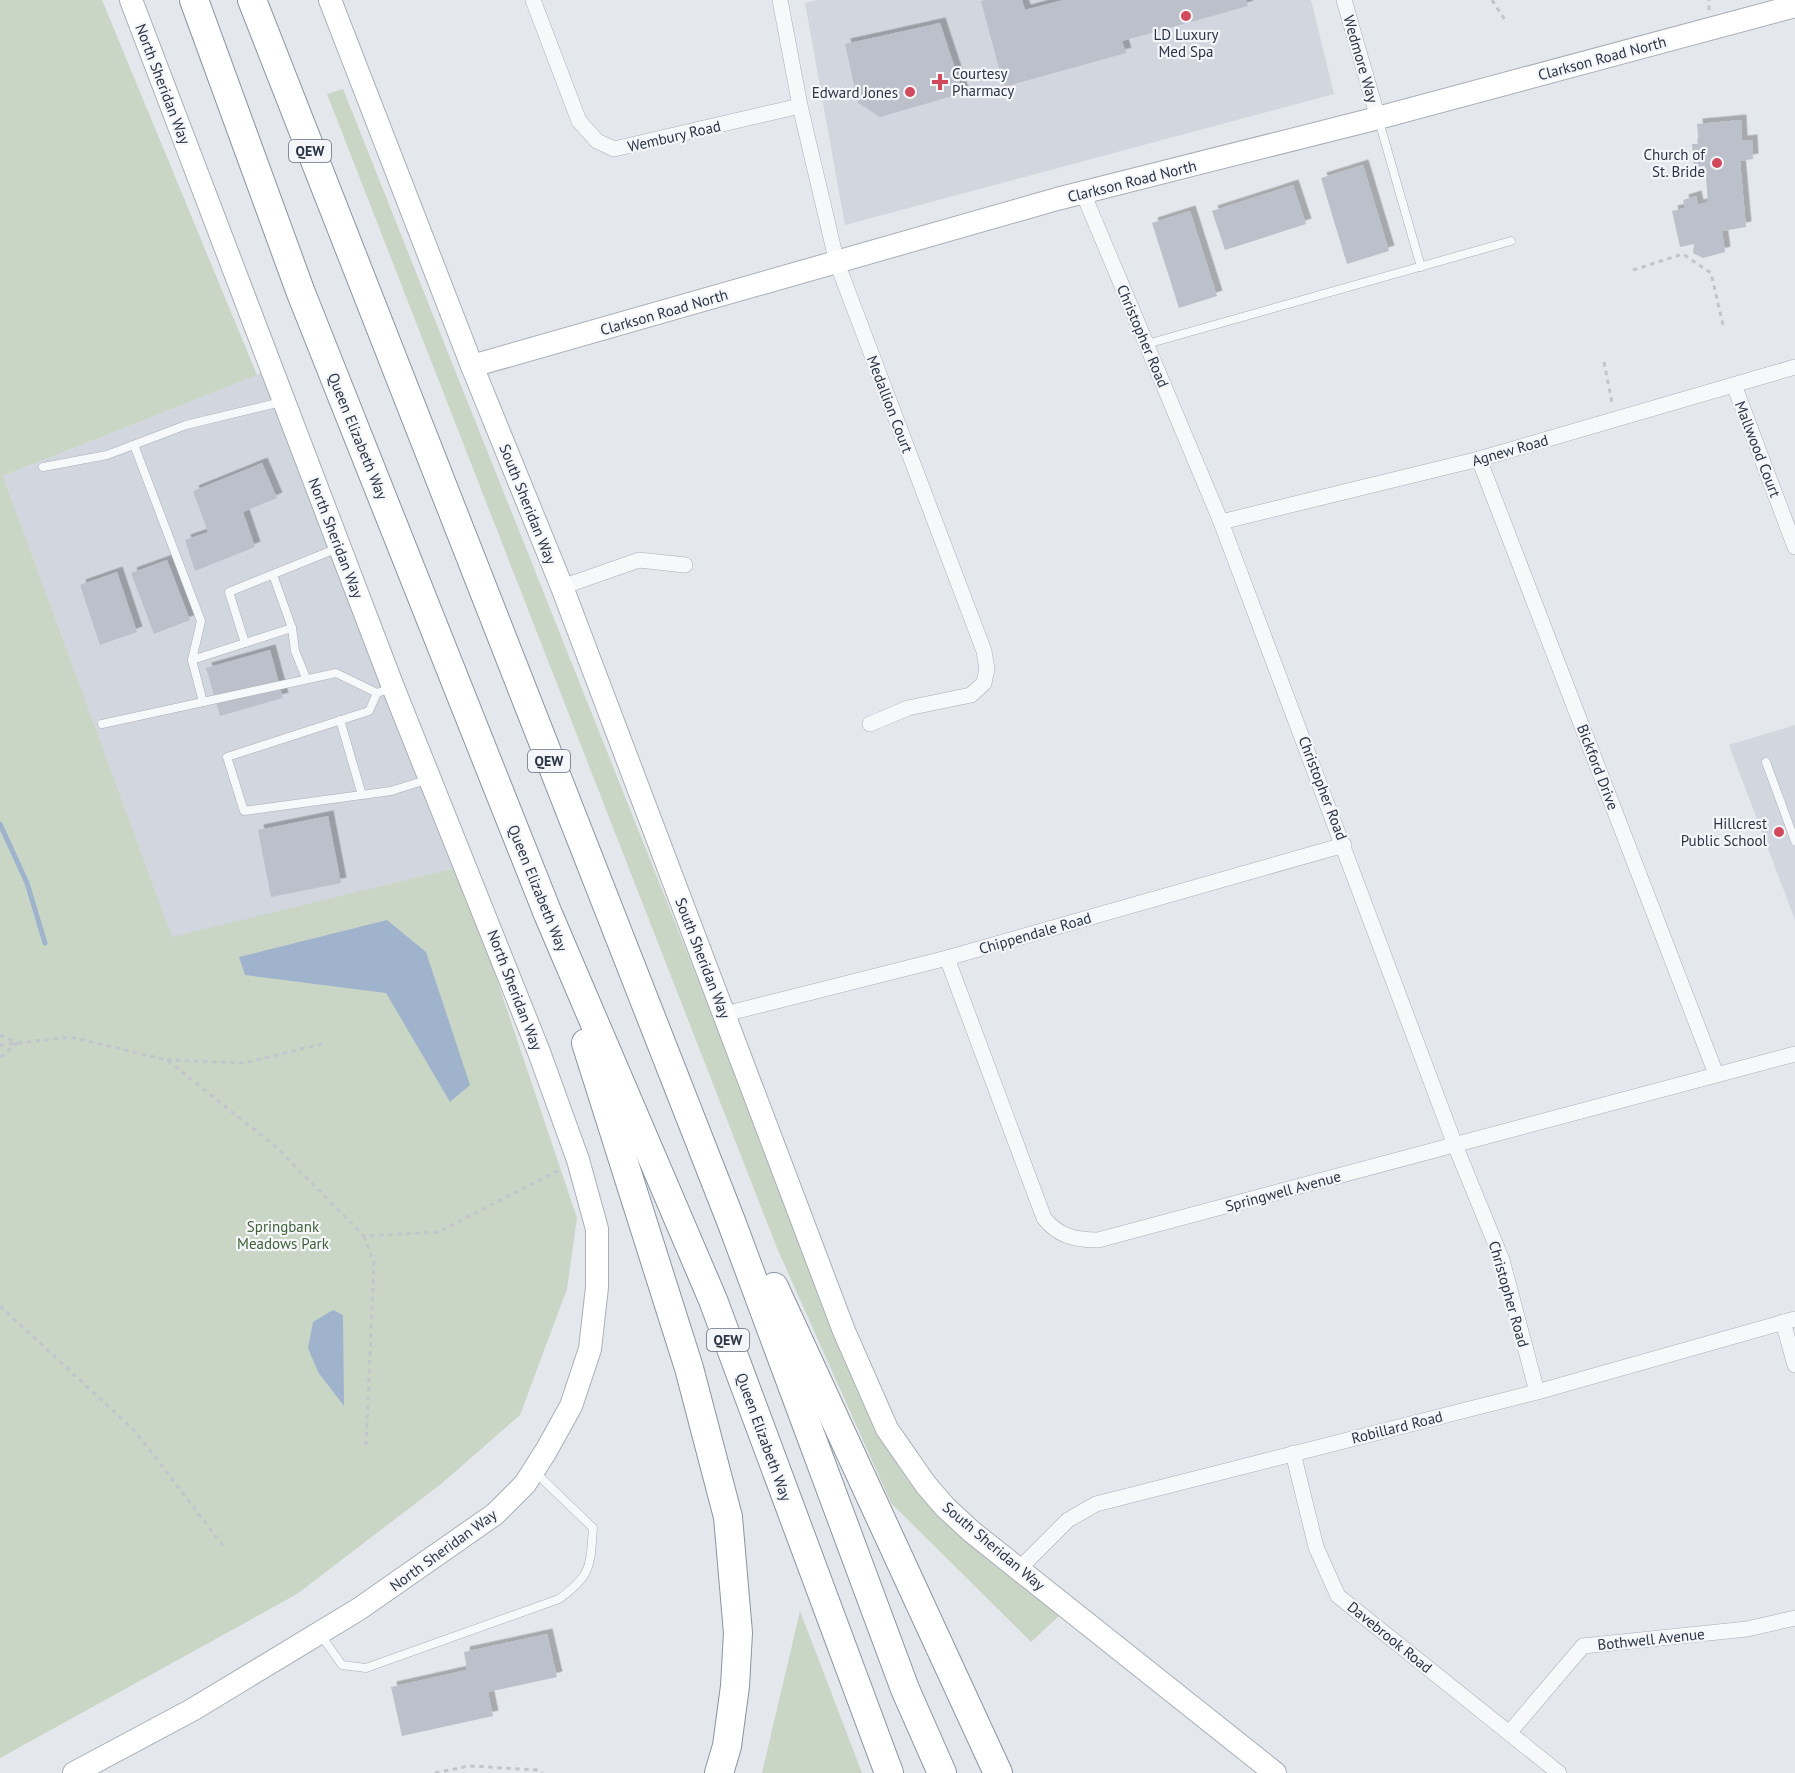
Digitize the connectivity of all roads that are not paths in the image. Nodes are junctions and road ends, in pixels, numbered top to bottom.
1 (131, 0) edge
2 (194, 0) edge
3 (252, 0) edge
4 (330, 0) edge
5 (532, 0) edge
6 (780, 0) edge
7 (1344, 0) edge
8 (1795, 6) edge
9 (800, 106) junction
10 (1378, 118) junction
11 (1083, 193) junction
12 (1511, 241) dead end
13 (837, 263) junction
14 (1421, 267) junction
15 (1147, 344) junction
16 (472, 366) junction
17 (1795, 367) edge
18 (1734, 385) junction
19 (283, 401) junction
20 (134, 445) junction
21 (1479, 459) junction
22 (43, 467) dead end
23 (1221, 522) junction
24 (339, 547) junction
25 (1795, 547) edge
26 (685, 564) dead end
27 (273, 575) junction
28 (562, 587) junction
29 (292, 628) junction
30 (245, 643) junction
31 (192, 660) junction
32 (306, 678) junction
33 (385, 690) junction
34 (203, 702) junction
35 (340, 720) junction
36 (102, 724) dead end
37 (870, 724) dead end
38 (1766, 762) dead end
39 (430, 779) junction
40 (362, 795) junction
41 (1795, 841) edge
42 (1344, 845) junction
43 (548, 914) junction
44 (947, 958) junction
45 (725, 1014) junction
46 (1795, 1053) edge
47 (1716, 1074) junction
48 (1455, 1145) junction
49 (731, 1221) junction
50 (1789, 1321) edge
51 (1795, 1365) edge
52 (1537, 1392) junction
53 (1293, 1453) junction
54 (534, 1471) junction
55 (1019, 1569) junction
56 (1795, 1618) edge
57 (320, 1633) junction
58 (1509, 1733) junction
59 (74, 1773) edge
60 (719, 1773) edge
61 (889, 1773) edge
62 (942, 1773) edge
63 (998, 1773) edge
64 (1275, 1773) edge
65 (1559, 1773) edge

1 - 19 street, North Sheridan Way
2 - 43 highway, Queen Elizabeth Way / QEW
3 - 49 highway, QEW
4 - 16 street, South Sheridan Way
5 - 9 street, Wembury Road
6 - 9 street, Medallion Court
7 - 10 street, Wedmore Way
8 - 10 street, Clarkson Road North
9 - 13 street, Medallion Court
10 - 11 street, Clarkson Road North
10 - 14 lane
11 - 13 street, Clarkson Road North
11 - 15 street, Christopher Road
12 - 14 lane
13 - 16 street, Clarkson Road North
13 - 37 street, Medallion Court
14 - 15 lane
15 - 23 street, Christopher Road
16 - 28 street, South Sheridan Way
17 - 18 street, Agnew Road
18 - 21 street, Agnew Road
18 - 25 street, Mallwood Court
19 - 20 lane
19 - 24 street, North Sheridan Way
20 - 22 lane
20 - 31 lane
21 - 23 street, Agnew Road
21 - 47 street, Bickford Drive
23 - 42 street, Christopher Road
24 - 27 lane
24 - 33 street, North Sheridan Way
26 - 28 street
27 - 29 lane
27 - 30 lane
28 - 45 street, South Sheridan Way
29 - 30 lane
29 - 32 lane
30 - 31 lane
31 - 34 lane
32 - 33 lane
32 - 34 lane
33 - 35 lane
33 - 39 street, North Sheridan Way
34 - 36 lane
35 - 40 lane
35 - 40 lane
38 - 41 lane
39 - 40 lane
39 - 54 street, North Sheridan Way
42 - 44 street, Chippendale Road
42 - 48 street, Christopher Road
43 - 60 highway
43 - 61 highway, Queen Elizabeth Way / QEW
44 - 45 street, Chippendale Road
44 - 48 street, Springwell Avenue
45 - 55 street, South Sheridan Way
46 - 47 street, Springwell Avenue
47 - 48 street, Springwell Avenue
48 - 52 street, Christopher Road
49 - 62 highway, QEW
49 - 63 highway
50 - 51 street
50 - 52 street, Robillard Road
52 - 53 street, Robillard Road
53 - 55 street, Robillard Road
53 - 58 street, Davebrook Road
54 - 57 street, North Sheridan Way
54 - 57 lane
55 - 64 street, South Sheridan Way
56 - 58 street, Bothwell Avenue
57 - 59 street, North Sheridan Way
58 - 65 street, Davebrook Road

